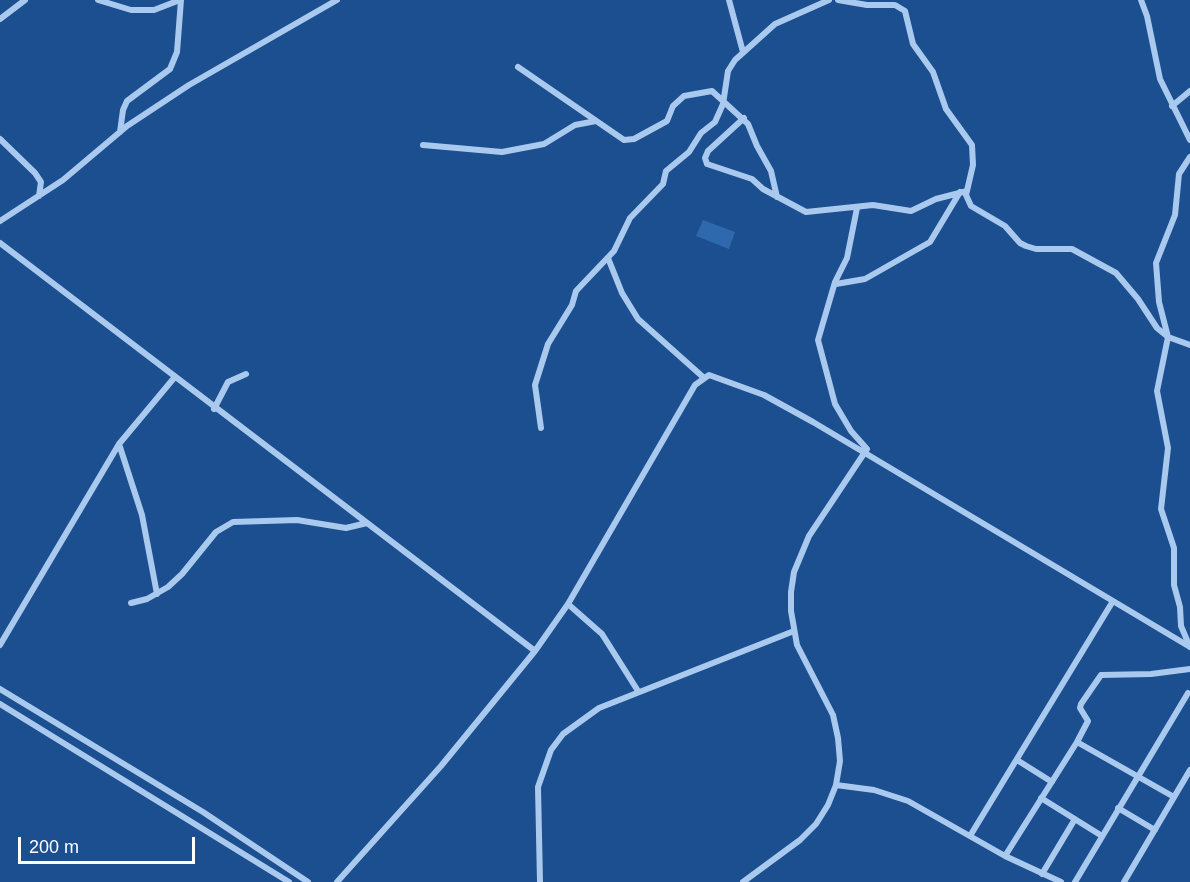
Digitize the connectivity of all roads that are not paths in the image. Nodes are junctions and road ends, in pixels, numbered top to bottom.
1 (25, 0) edge
2 (98, 0) edge
3 (180, 0) edge
4 (337, 0) edge
5 (729, 0) edge
6 (829, 0) edge
7 (838, 0) edge
8 (1141, 0) edge
9 (903, 3) edge
10 (0, 19) edge
11 (743, 52) junction
12 (518, 67) dead end
13 (1190, 91) edge
14 (723, 100) junction
15 (1172, 106) junction
16 (744, 118) junction
17 (596, 121) junction
18 (120, 132) junction
19 (0, 139) edge
20 (1190, 140) edge
21 (423, 145) dead end
22 (1190, 157) edge
23 (964, 192) junction
24 (39, 196) junction
25 (777, 196) junction
26 (858, 208) junction
27 (0, 221) edge
28 (0, 243) edge
29 (608, 258) junction
30 (836, 284) junction
31 (1168, 337) junction
32 (1190, 345) edge
33 (246, 374) dead end
34 (703, 376) junction
35 (174, 378) junction
36 (214, 409) junction
37 (541, 428) dead end
38 (119, 444) junction
39 (864, 454) junction
40 (367, 523) junction
41 (157, 594) junction
42 (1113, 601) junction
43 (131, 603) dead end
44 (567, 604) junction
45 (794, 631) junction
46 (0, 645) edge
47 (535, 651) junction
48 (1190, 669) edge
49 (0, 689) edge
50 (638, 691) junction
51 (1188, 693) dead end
52 (0, 704) edge
53 (1077, 742) junction
54 (1017, 760) junction
55 (1190, 770) edge
56 (1138, 776) junction
57 (1052, 782) junction
58 (836, 785) junction
59 (1174, 797) junction
60 (1041, 798) junction
61 (1118, 808) junction
62 (1075, 819) junction
63 (1155, 830) junction
64 (970, 836) junction
65 (1102, 836) junction
66 (1005, 855) junction
67 (1042, 874) junction
68 (289, 882) edge
69 (308, 882) edge
70 (337, 882) edge
71 (540, 882) edge
72 (743, 882) edge
73 (1061, 882) edge
74 (1075, 882) edge
75 (1124, 882) edge

1 - 10 street
2 - 3 street
3 - 18 street
4 - 18 street
5 - 11 street
6 - 11 street
7 - 9 street
8 - 15 street
9 - 23 street
11 - 14 street
12 - 17 street
13 - 15 street
14 - 16 street
14 - 17 street
14 - 29 street
15 - 20 street
16 - 25 street
16 - 25 street
17 - 21 street
18 - 24 street
19 - 24 street
22 - 31 street
23 - 26 street
23 - 30 street
23 - 31 street
24 - 27 street
25 - 26 street
26 - 30 street
28 - 35 street
29 - 34 street
29 - 37 street
30 - 39 street
31 - 32 street
31 - 42 street
33 - 36 street
34 - 39 street
34 - 44 street
35 - 36 street
35 - 38 street
36 - 40 street
38 - 41 street
38 - 46 street
39 - 42 street
39 - 45 street
40 - 41 street
40 - 47 street
41 - 43 street
42 - 54 street
44 - 47 street
44 - 50 street
45 - 50 street
45 - 58 street
47 - 70 street
48 - 53 street
49 - 69 street
50 - 71 street
51 - 56 street
52 - 68 street
53 - 56 street
53 - 57 street
54 - 57 street
54 - 64 street
55 - 59 street
56 - 59 street
56 - 61 street
57 - 60 street
58 - 64 street
58 - 72 street
59 - 63 street
60 - 62 street
60 - 66 street
61 - 63 street
61 - 65 street
62 - 65 street
62 - 67 street
63 - 75 street
64 - 66 street
65 - 74 street
66 - 67 street
67 - 73 street

